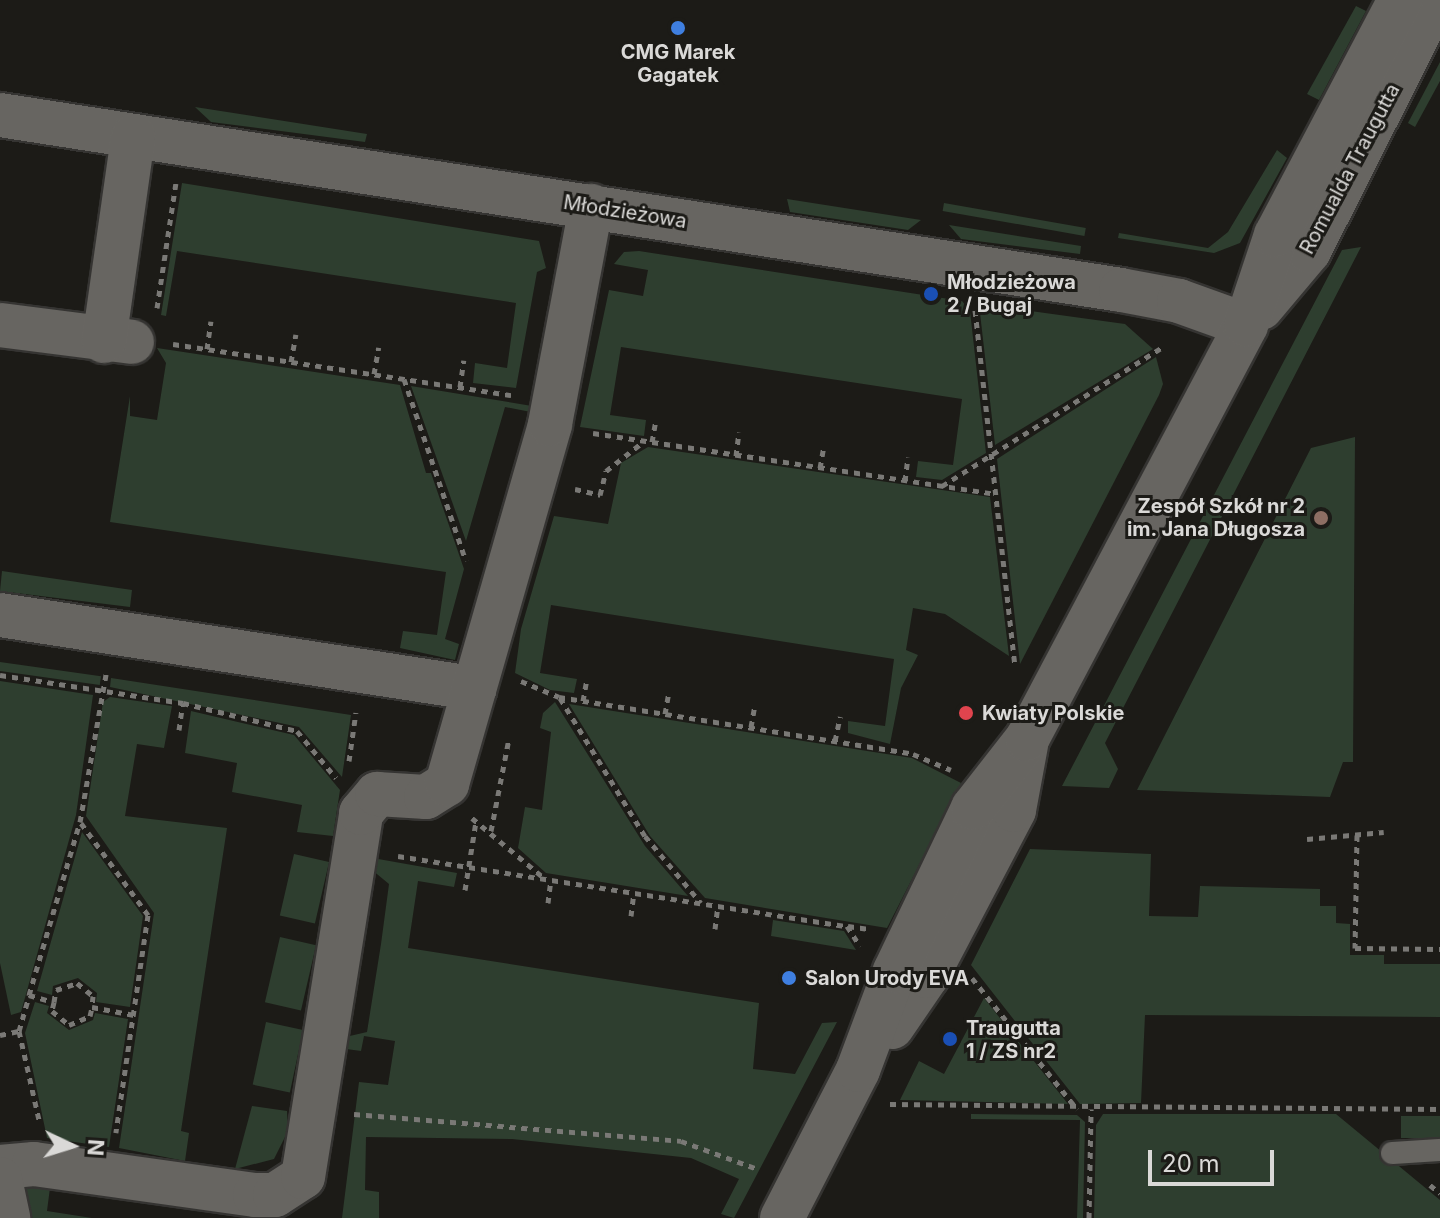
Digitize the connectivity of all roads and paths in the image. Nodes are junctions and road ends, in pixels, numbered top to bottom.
1 (1400, 0) edge
2 (1436, 0) edge
3 (1, 121) edge
4 (133, 136) junction
5 (177, 174) dead end
6 (591, 206) junction
7 (974, 295) dead end
8 (211, 321) dead end
9 (0, 325) edge
10 (1246, 325) junction
11 (296, 334) dead end
12 (130, 341) junction
13 (379, 347) dead end
14 (1163, 347) dead end
15 (207, 349) junction
16 (464, 360) dead end
17 (291, 362) junction
18 (374, 374) junction
19 (404, 379) junction
20 (460, 387) junction
21 (553, 414) junction
22 (656, 420) dead end
23 (739, 432) dead end
24 (644, 441) junction
25 (652, 442) junction
26 (824, 445) dead end
27 (991, 455) junction
28 (736, 456) junction
29 (908, 457) dead end
30 (820, 468) junction
31 (905, 481) junction
32 (941, 486) junction
33 (571, 488) dead end
34 (995, 494) junction
35 (506, 576) junction
36 (0, 615) edge
37 (106, 670) dead end
38 (1015, 671) dead end
39 (0, 675) edge
40 (587, 678) dead end
41 (490, 681) junction
42 (520, 681) junction
43 (101, 690) junction
44 (669, 691) dead end
45 (517, 696) dead end
46 (559, 697) junction
47 (358, 698) dead end
48 (583, 701) junction
49 (183, 703) junction
50 (755, 704) dead end
51 (665, 714) junction
52 (840, 717) dead end
53 (511, 726) dead end
54 (751, 727) junction
55 (179, 730) dead end
56 (835, 741) junction
57 (347, 773) dead end
58 (958, 774) dead end
59 (345, 788) dead end
60 (440, 792) junction
61 (476, 821) junction
62 (80, 822) junction
63 (491, 831) junction
64 (1384, 832) dead end
65 (1357, 835) junction
66 (1307, 839) dead end
67 (383, 854) dead end
68 (469, 867) junction
69 (548, 880) junction
70 (465, 890) dead end
71 (634, 893) junction
72 (548, 903) dead end
73 (702, 903) junction
74 (718, 906) junction
75 (631, 916) dead end
76 (715, 929) dead end
77 (1440, 949) edge
78 (867, 957) dead end
79 (961, 971) dead end
80 (29, 995) junction
81 (54, 1002) junction
82 (92, 1007) junction
83 (134, 1015) junction
84 (19, 1031) junction
85 (0, 1035) edge
86 (890, 1104) dead end
87 (317, 1107) junction
88 (1077, 1109) junction
89 (1091, 1109) junction
90 (1440, 1109) edge
91 (1440, 1150) edge
92 (1392, 1153) dead end
93 (21, 1166) edge
94 (766, 1172) dead end
95 (110, 1174) junction
96 (0, 1179) edge
97 (8, 1218) edge
98 (782, 1218) edge
99 (1089, 1218) edge

1 - 10 street, Romualda Traugutta
2 - 10 street, Romualda Traugutta
3 - 4 street, Młodzieżowa
4 - 6 street, Młodzieżowa
4 - 12 street
5 - 12 path
6 - 10 street, Młodzieżowa
6 - 21 street
7 - 27 path
8 - 15 path
9 - 12 street
10 - 98 street, Romualda Traugutta
11 - 17 path
12 - 15 path
13 - 18 path
14 - 27 path
15 - 17 path
16 - 20 path
17 - 18 path
18 - 19 path
19 - 20 path
19 - 35 path
20 - 21 path
21 - 24 path
21 - 35 street
22 - 25 path
23 - 28 path
24 - 25 path
24 - 33 path
25 - 28 path
26 - 30 path
27 - 32 path
27 - 34 path
28 - 30 path
29 - 31 path
30 - 31 path
31 - 32 path
32 - 34 path
34 - 38 path
35 - 41 street
36 - 41 street
37 - 43 path
39 - 43 path
40 - 48 path
41 - 42 path
41 - 60 street
42 - 45 path
42 - 46 path
43 - 49 path
43 - 62 path
44 - 51 path
46 - 48 path
46 - 73 path
47 - 57 path
48 - 51 path
49 - 55 path
49 - 59 path
50 - 54 path
51 - 54 path
52 - 56 path
53 - 63 path
54 - 56 path
56 - 58 path
60 - 61 path
60 - 87 street
61 - 63 path
61 - 68 path
62 - 80 path
62 - 83 path
63 - 69 path
64 - 65 path
65 - 66 path
65 - 77 path
67 - 68 path
68 - 69 path
68 - 70 path
69 - 71 path
69 - 72 path
71 - 73 path
71 - 75 path
73 - 74 path
74 - 76 path
74 - 78 path
79 - 88 path
80 - 81 path
80 - 84 path
81 - 82 path
81 - 82 path
82 - 83 path
83 - 95 path
84 - 85 path
84 - 93 path
86 - 88 path
87 - 94 path
87 - 95 street
88 - 89 path
89 - 90 path
89 - 99 path
91 - 92 lane
93 - 95 street
96 - 97 street

